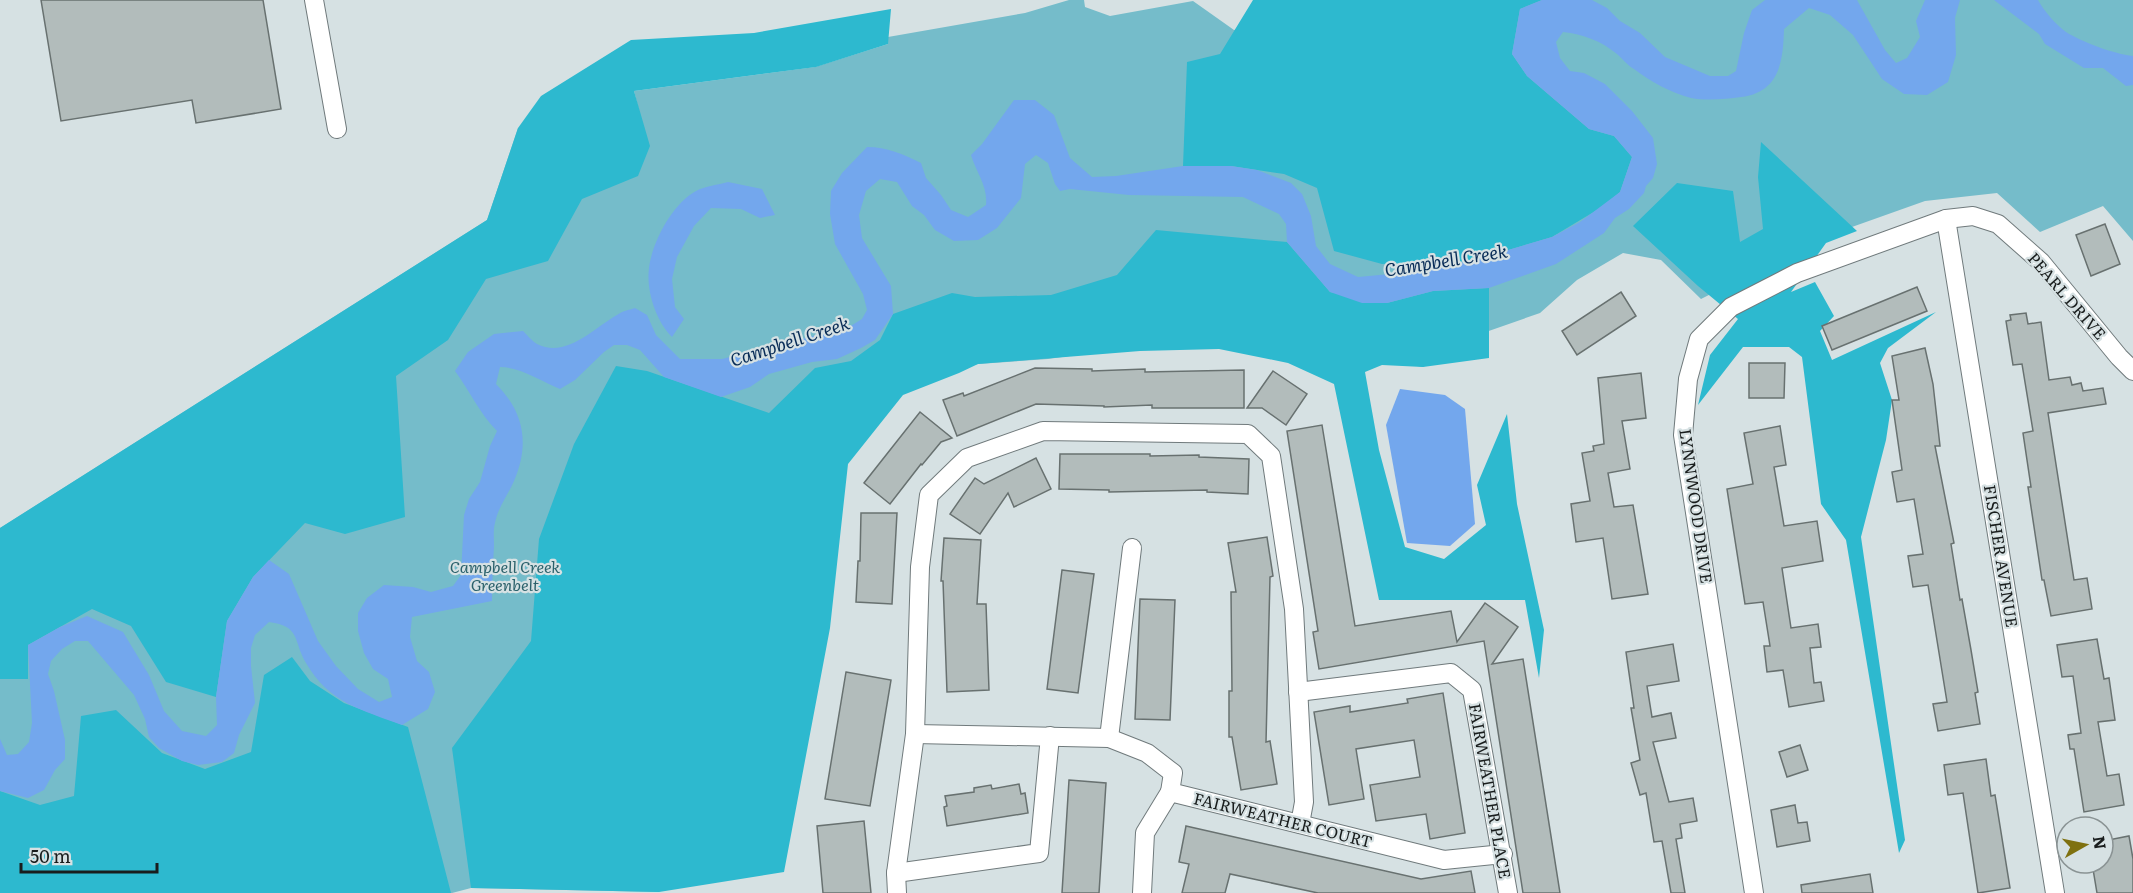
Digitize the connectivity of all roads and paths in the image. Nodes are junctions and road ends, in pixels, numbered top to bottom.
1 (314, 0) edge
2 (337, 129) dead end
3 (1946, 219) junction
4 (1998, 224) joint
5 (2133, 371) edge
6 (1132, 548) dead end
7 (1298, 692) junction
8 (915, 734) junction
9 (1050, 736) junction
10 (1109, 738) junction
11 (1170, 792) junction
12 (1300, 824) junction
13 (1503, 854) junction
14 (896, 873) junction
15 (897, 893) edge
16 (1142, 893) edge
17 (1508, 893) edge
18 (1755, 893) edge
19 (2055, 893) edge

1 - 2 street
3 - 4 street, LYNNWOOD DRIVE
3 - 18 street, LYNNWOOD DRIVE
3 - 19 street, FISCHER AVENUE
4 - 5 street, PEARL DRIVE
6 - 10 street
7 - 8 street
7 - 12 street
7 - 13 street, FAIRWEATHER PLACE
8 - 9 street
8 - 14 street
9 - 10 street
9 - 14 street
10 - 11 street
11 - 12 street, FAIRWEATHER COURT
11 - 16 street
12 - 13 street, FAIRWEATHER COURT
13 - 17 street, FAIRWEATHER PLACE
14 - 15 street

